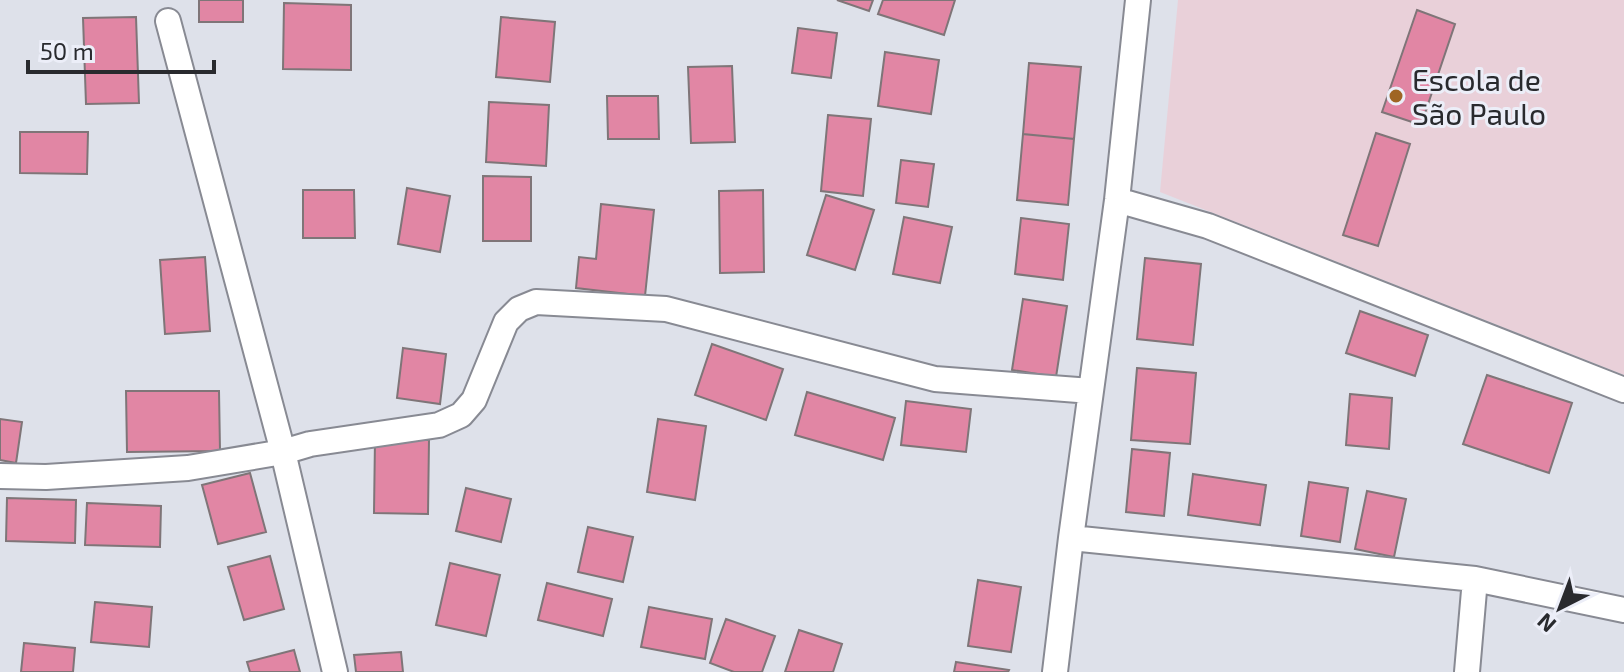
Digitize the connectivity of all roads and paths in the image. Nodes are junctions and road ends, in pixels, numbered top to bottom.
1 (1138, 0) edge
2 (168, 21) dead end
3 (1117, 200) junction
4 (1624, 390) edge
5 (1091, 391) junction
6 (283, 452) junction
7 (0, 476) edge
8 (1071, 538) junction
9 (1475, 579) junction
10 (1624, 610) edge
11 (335, 672) edge
12 (1055, 672) edge
13 (1467, 672) edge

1 - 3 street
2 - 6 street
3 - 4 street
3 - 5 street
5 - 6 street
5 - 8 street
6 - 7 street
6 - 11 street
8 - 9 street
8 - 12 street
9 - 10 street
9 - 13 street

